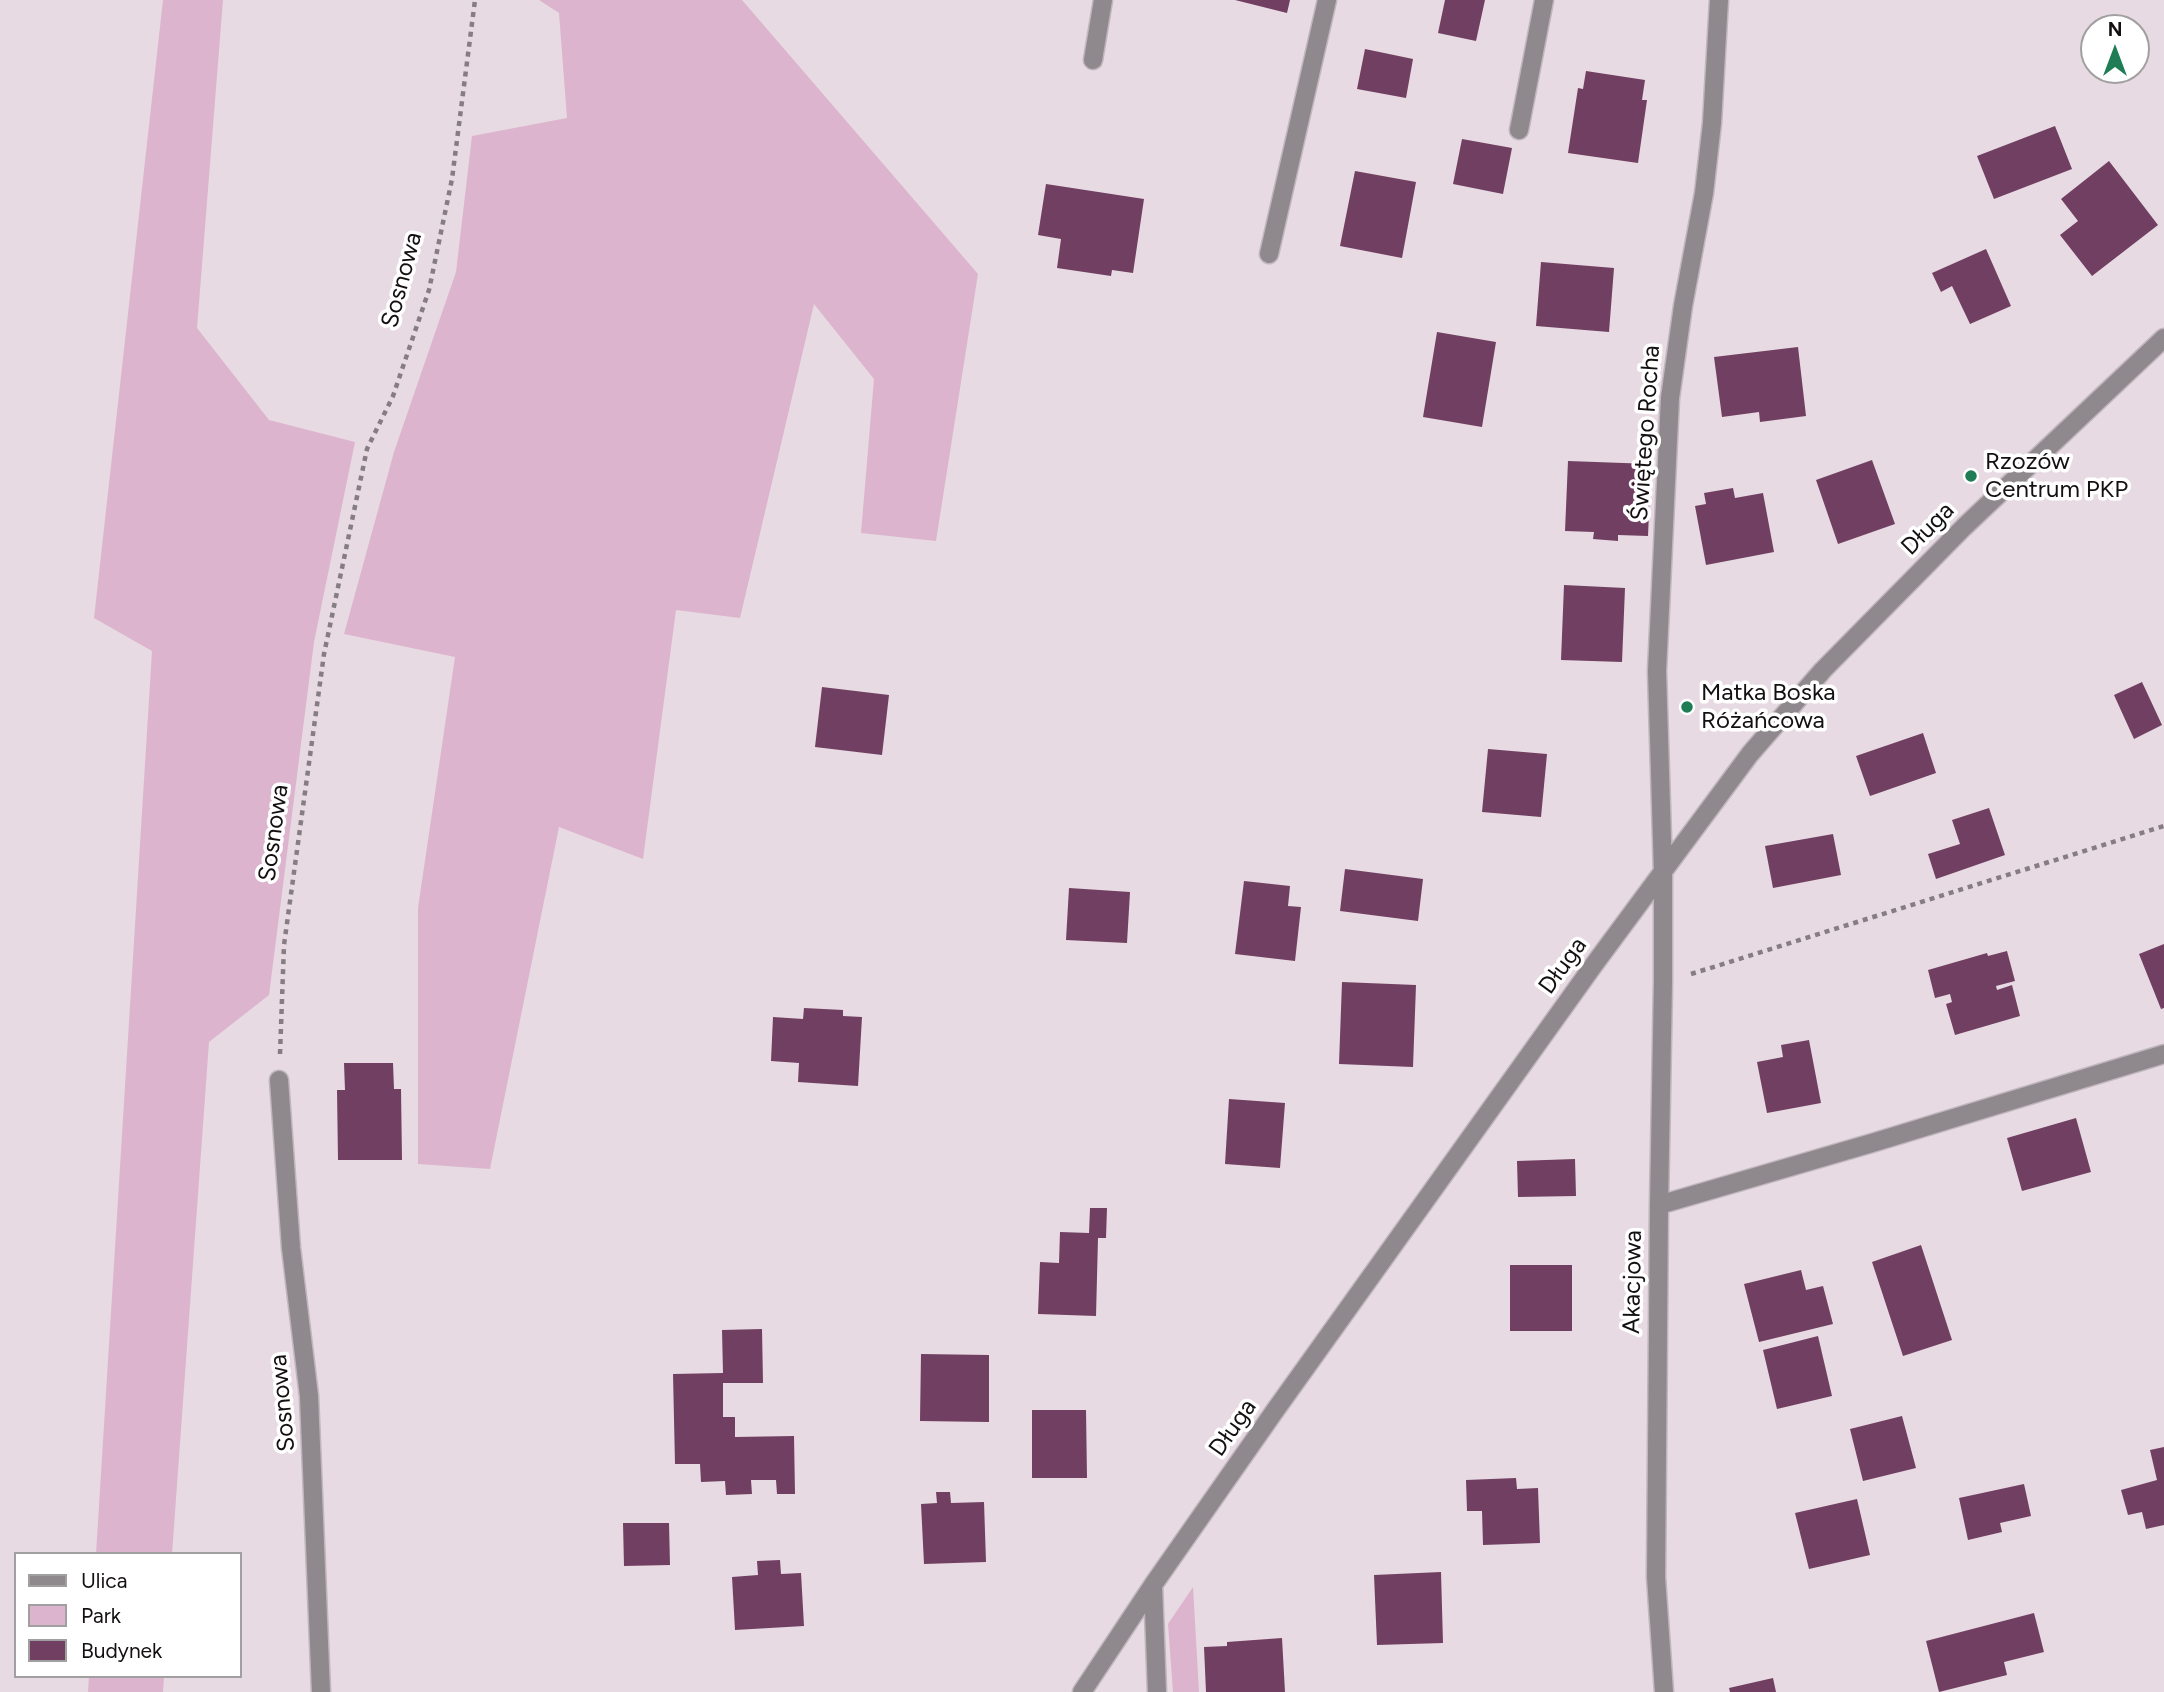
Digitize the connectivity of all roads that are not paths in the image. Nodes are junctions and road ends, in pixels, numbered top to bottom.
1 (1103, 0) edge
2 (1326, 0) edge
3 (1544, 0) edge
4 (1718, 0) edge
5 (1093, 60) dead end
6 (1519, 130) dead end
7 (1269, 254) dead end
8 (2164, 338) edge
9 (1663, 873) junction
10 (2164, 1054) edge
11 (279, 1080) road end
12 (1659, 1205) junction
13 (1153, 1585) junction
14 (321, 1692) edge
15 (1082, 1692) edge
16 (1157, 1692) edge
17 (1664, 1692) edge

1 - 5 street
2 - 7 street
3 - 6 street
4 - 9 street, Świętego Rocha
8 - 9 street, Długa
9 - 12 street, Akacjowa
9 - 13 street, Długa
10 - 12 street
11 - 14 street, Sosnowa
12 - 17 street, Akacjowa
13 - 15 street, Długa
13 - 16 street

